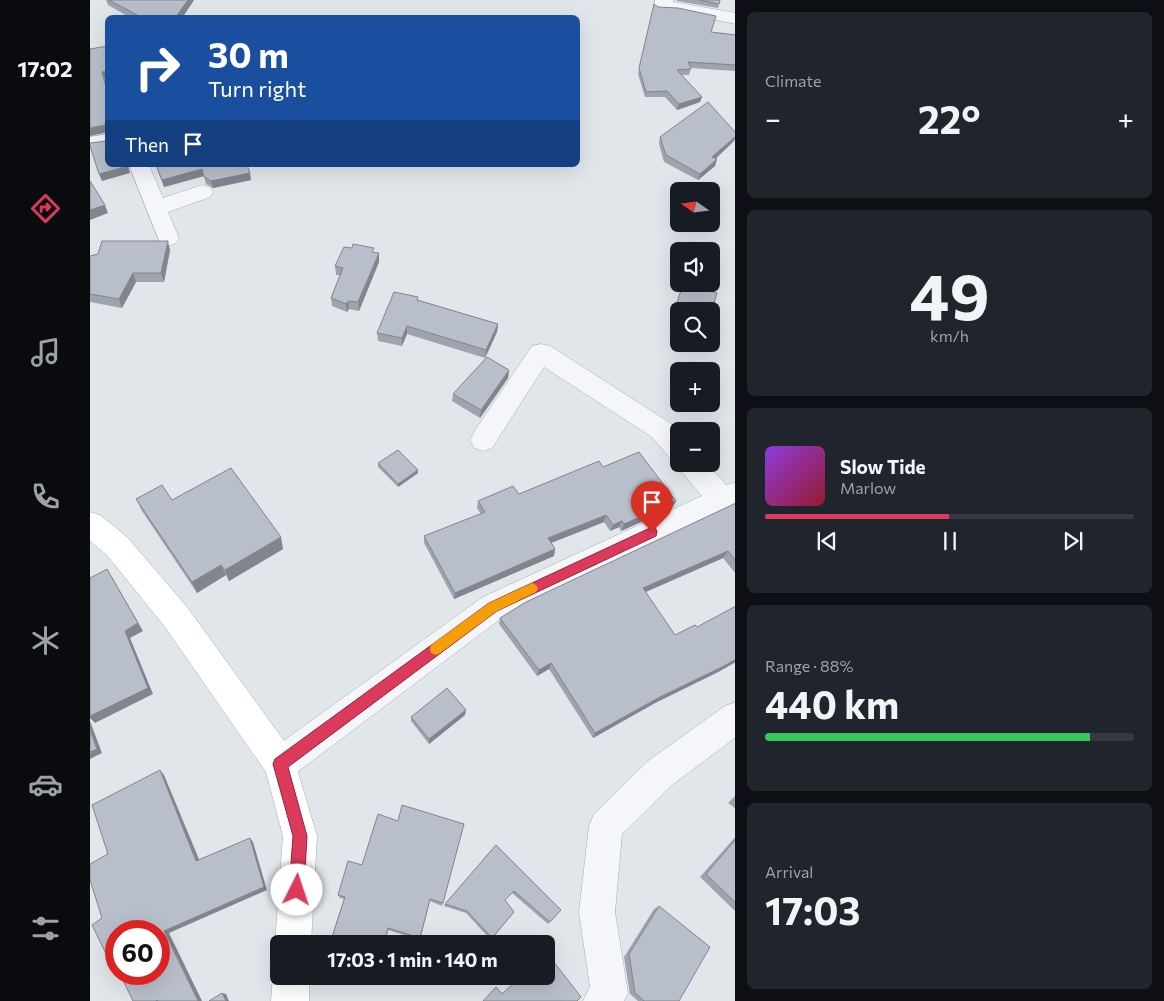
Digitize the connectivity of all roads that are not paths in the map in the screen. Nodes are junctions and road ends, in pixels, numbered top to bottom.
1 (664, 0) edge
2 (727, 22) edge
3 (105, 140) edge
4 (90, 143) edge
5 (140, 167) edge
6 (202, 192) dead end
7 (156, 208) junction
8 (168, 238) dead end
9 (483, 440) dead end
10 (670, 440) edge
11 (700, 472) edge
12 (729, 496) edge
13 (90, 524) edge
14 (735, 717) edge
15 (280, 764) junction
16 (294, 935) edge
17 (291, 985) edge
18 (290, 1001) edge
19 (602, 1001) edge

1 - 2 street
3 - 4 street
5 - 7 street
6 - 7 street
7 - 8 street
9 - 10 street
11 - 12 street
12 - 15 street
13 - 15 main road
14 - 19 street
15 - 16 main road
17 - 18 main road

